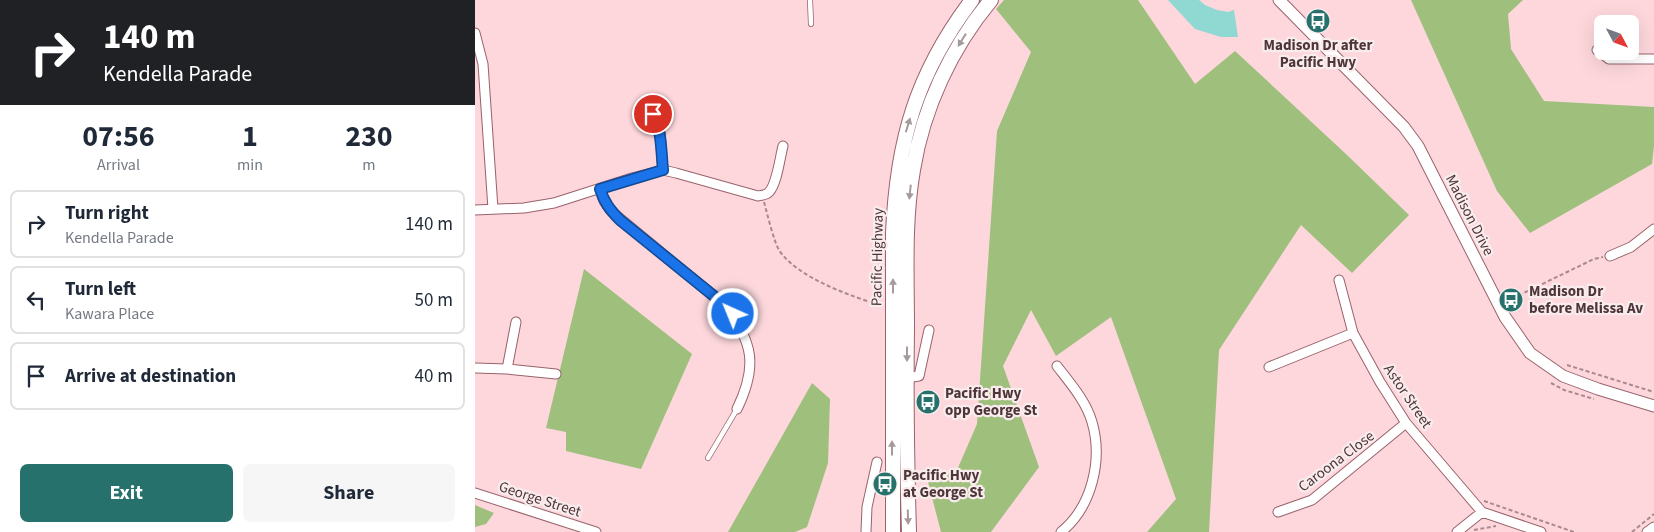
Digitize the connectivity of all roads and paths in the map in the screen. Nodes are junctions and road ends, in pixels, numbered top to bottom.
1 (810, 0) edge
2 (972, 0) edge
3 (991, 0) edge
4 (1279, 0) edge
5 (811, 24) dead end
6 (475, 33) edge
7 (1639, 59) edge
8 (1654, 59) edge
9 (653, 114) dead end
10 (783, 146) dead end
11 (663, 170) junction
12 (600, 189) junction
13 (766, 193) junction
14 (493, 209) junction
15 (475, 210) edge
16 (1654, 229) edge
17 (1610, 256) dead end
18 (1594, 259) dead end
19 (1339, 280) dead end
20 (1499, 306) junction
21 (893, 309) junction
22 (516, 322) dead end
23 (929, 330) dead end
24 (1353, 333) junction
25 (1567, 365) dead end
26 (1057, 366) dead end
27 (1269, 367) dead end
28 (475, 368) edge
29 (507, 369) junction
30 (556, 374) dead end
31 (907, 378) junction
32 (1654, 392) edge
33 (1654, 406) edge
34 (737, 409) joint
35 (1406, 423) junction
36 (708, 458) dead end
37 (877, 462) dead end
38 (475, 493) edge
39 (1482, 500) dead end
40 (1278, 512) dead end
41 (1482, 512) junction
42 (1654, 514) edge
43 (1497, 526) dead end
44 (1654, 527) edge
45 (596, 532) edge
46 (866, 532) edge
47 (893, 532) edge
48 (909, 532) edge
49 (1061, 532) edge
50 (1457, 532) edge
51 (1472, 532) edge
52 (1541, 532) edge
53 (1574, 532) edge
54 (1632, 532) edge
55 (1647, 532) edge

1 - 5 lane
21 -> 2 highway, Pacific Highway
3 -> 31 highway, Pacific Highway
4 - 20 main road, Madison Drive
6 - 14 street
7 - 8 street
9 - 11 street
10 - 13 street
11 - 12 street
11 - 13 street
12 - 14 street
12 - 34 street
13 - 21 path
14 - 15 street
16 - 17 street
18 - 20 path
19 - 24 street, Astor Street
20 - 33 main road, Madison Drive
47 -> 21 highway, Pacific Highway
22 - 29 street
23 - 31 street
24 - 27 street
24 - 35 street, Astor Street
25 - 32 path
26 - 49 street
28 - 29 street
29 - 30 street
31 -> 48 highway, Pacific Highway
34 - 36 lane
35 - 40 street, Caroona Close
35 - 41 street, Astor Street
37 - 46 street
38 - 45 street, George Street
39 - 53 path
41 - 50 street
41 - 52 street
42 - 54 path
43 - 51 path
44 - 55 street

